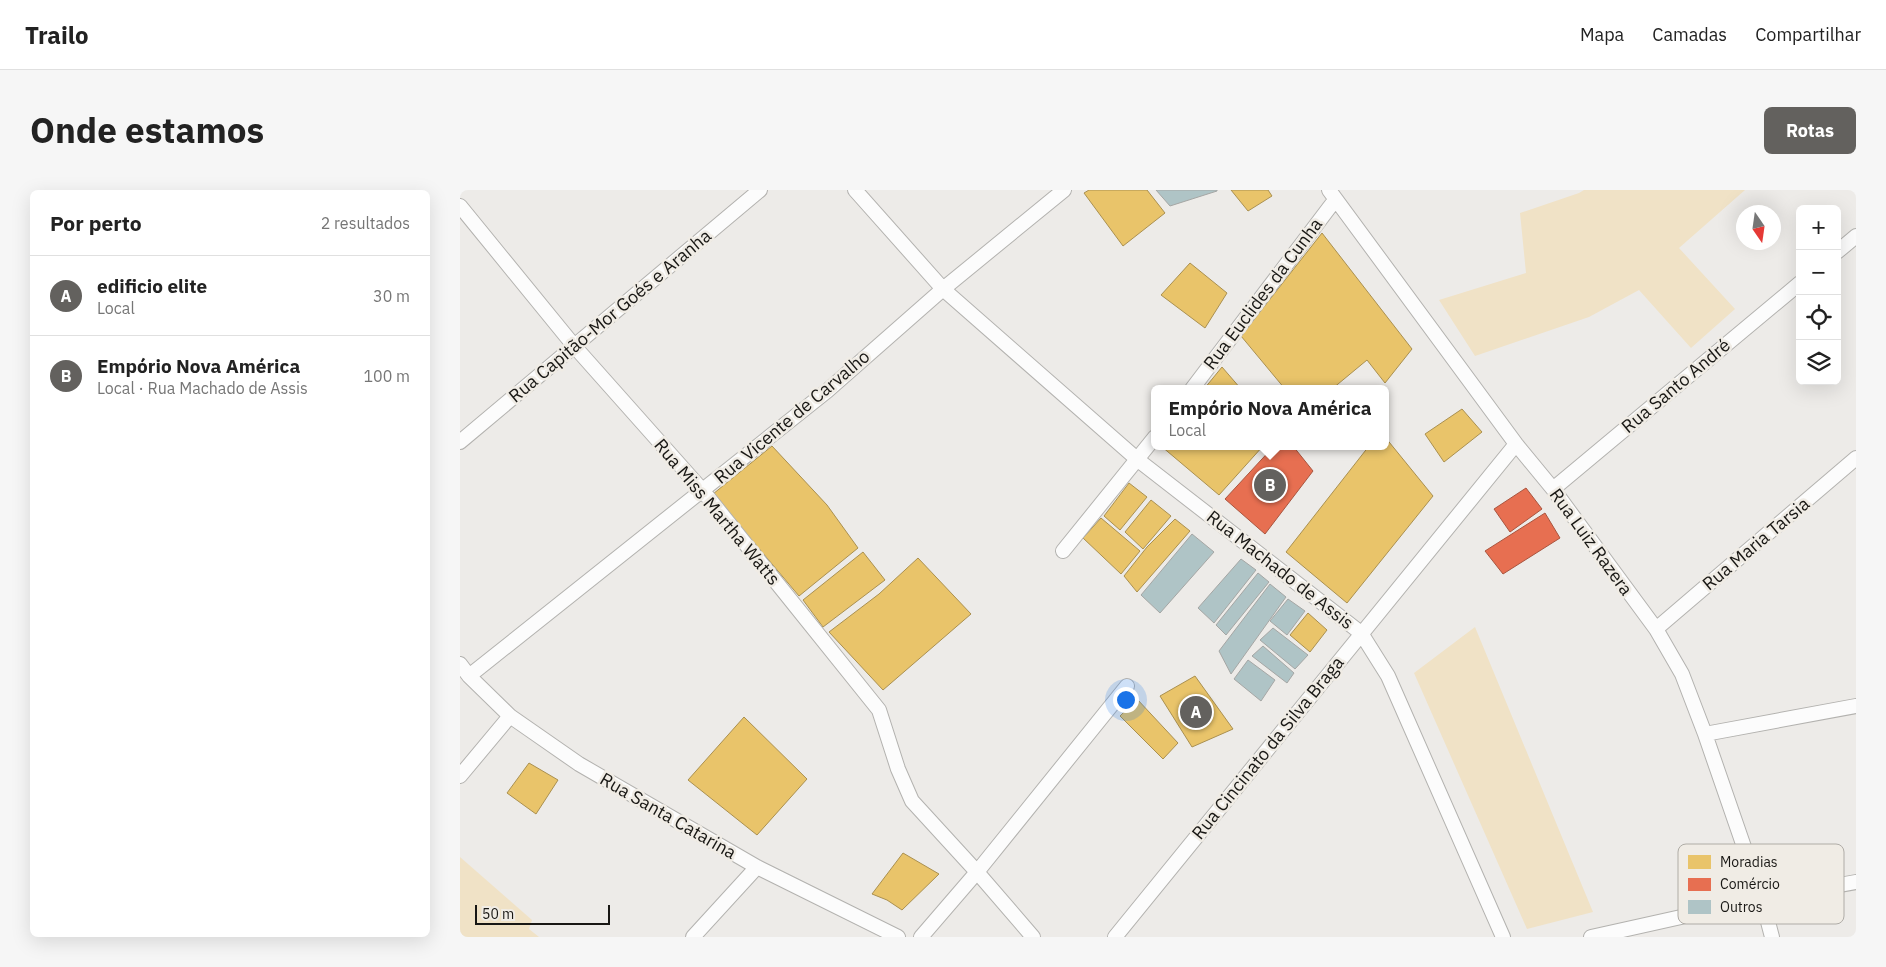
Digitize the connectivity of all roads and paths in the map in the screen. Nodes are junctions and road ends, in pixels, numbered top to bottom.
1 (760, 190) edge
2 (855, 190) edge
3 (1064, 190) edge
4 (1332, 195) edge
5 (460, 206) edge
6 (1856, 236) edge
7 (1839, 250) edge
8 (1796, 286) edge
9 (943, 289) junction
10 (575, 347) junction
11 (1195, 385) edge
12 (460, 442) edge
13 (1151, 442) edge
14 (1516, 444) junction
15 (1856, 458) edge
16 (1138, 460) junction
17 (1553, 489) junction
18 (703, 491) junction
19 (1063, 551) dead end
20 (1656, 629) junction
21 (1360, 633) junction
22 (460, 664) edge
23 (469, 676) junction
24 (1127, 686) dead end
25 (1856, 706) edge
26 (510, 716) junction
27 (1705, 734) junction
28 (460, 776) edge
29 (1743, 844) edge
30 (757, 867) junction
31 (978, 872) junction
32 (1678, 918) edge
33 (1768, 924) edge
34 (693, 937) edge
35 (898, 937) edge
36 (920, 937) edge
37 (1033, 937) edge
38 (1115, 937) edge
39 (1503, 937) edge
40 (1591, 937) edge
41 (1772, 937) edge

1 - 10 street, Rua Capitão-Mor Goés e Aranha
2 - 9 street, Rua Machado de Assis
3 - 9 street, Rua Vicente de Carvalho
4 - 11 street, Rua Euclides da Cunha
4 - 14 street, Rua Luiz Razera
5 - 10 street, Rua Miss Martha Watts
6 - 7 street
8 - 17 street, Rua Santo André
9 - 16 street, Rua Machado de Assis
9 - 18 street, Rua Vicente de Carvalho
10 - 12 street, Rua Capitão-Mor Goés e Aranha
10 - 18 street, Rua Miss Martha Watts
13 - 16 street
14 - 17 street, Rua Luiz Razera
14 - 21 street, Rua Cincinato da Silva Braga
15 - 20 street, Rua Maria Tarsia
16 - 19 street
16 - 21 street, Rua Machado de Assis
17 - 20 street, Rua Luiz Razera
18 - 23 street, Rua Vicente de Carvalho
18 - 31 street, Rua Miss Martha Watts
20 - 27 street, Rua Luiz Razera
21 - 38 street, Rua Cincinato da Silva Braga
21 - 39 street, Rua Machado de Assis
22 - 23 street, Rua Santa Catarina
23 - 26 street, Rua Santa Catarina
24 - 31 street
25 - 27 street
26 - 28 street
26 - 30 street, Rua Santa Catarina
27 - 29 street, Rua Luiz Razera
30 - 34 street
30 - 35 street, Rua Santa Catarina
31 - 36 street
31 - 37 street, Rua Miss Martha Watts
32 - 40 street
33 - 41 street, Rua Luiz Razera

